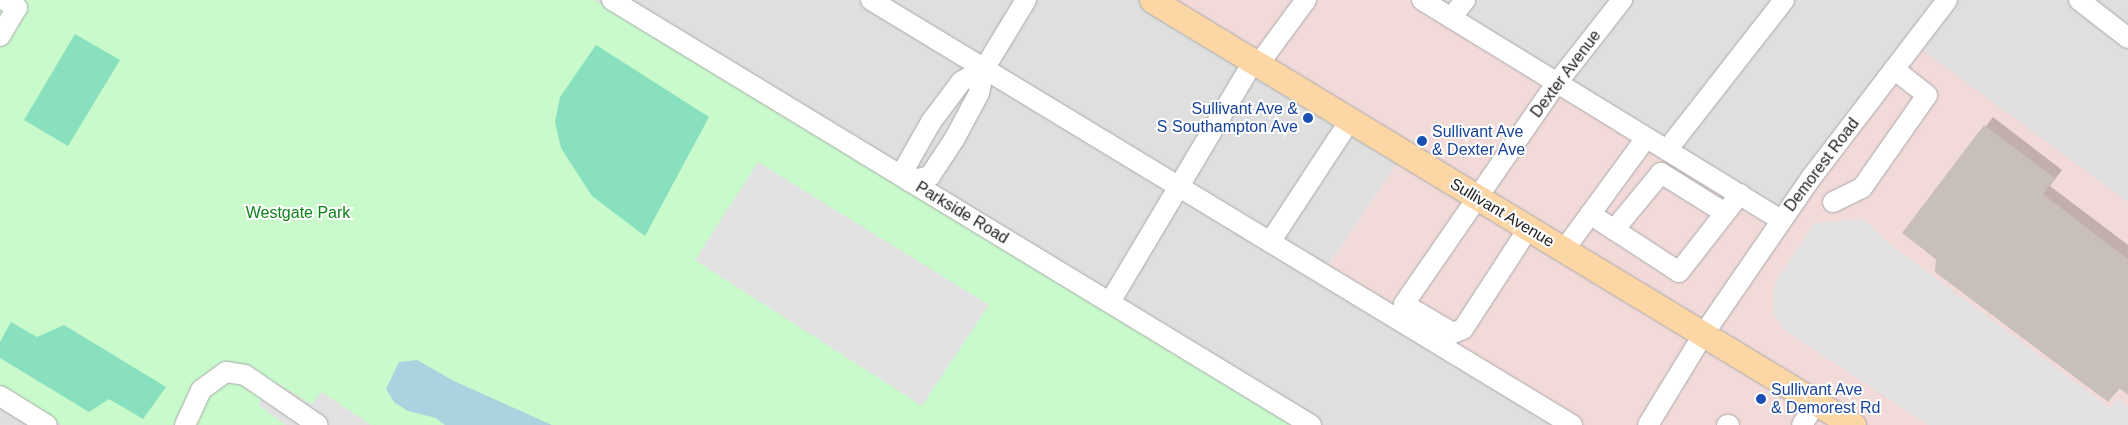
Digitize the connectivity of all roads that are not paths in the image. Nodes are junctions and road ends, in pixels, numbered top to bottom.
1 (612, 0) edge
2 (871, 0) edge
3 (1026, 0) edge
4 (1152, 0) edge
5 (1306, 0) edge
6 (1422, 0) edge
7 (1465, 0) edge
8 (1622, 0) edge
9 (1784, 0) edge
10 (1947, 0) edge
11 (2078, 0) edge
12 (8, 1) edge
13 (1451, 18) junction
14 (0, 36) edge
15 (2128, 38) edge
16 (1256, 64) junction
17 (984, 69) junction
18 (1894, 69) junction
19 (1556, 84) junction
20 (1350, 120) junction
21 (1646, 138) junction
22 (1667, 150) junction
23 (1627, 164) junction
24 (1653, 179) junction
25 (909, 181) junction
26 (1179, 186) junction
27 (1740, 194) junction
28 (1476, 197) junction
29 (1833, 202) dead end
30 (1725, 213) junction
31 (1590, 214) junction
32 (1781, 220) junction
33 (1528, 229) junction
34 (1614, 230) junction
35 (1270, 242) junction
36 (1564, 250) junction
37 (1110, 302) junction
38 (1703, 334) junction
39 (0, 396) edge
40 (1815, 404) junction
41 (47, 425) edge
42 (185, 425) edge
43 (318, 425) edge
44 (1311, 425) edge
45 (1572, 425) edge
46 (1648, 425) edge
47 (1802, 425) edge
48 (1853, 425) edge

1 - 25 street, Parkside Road
2 - 17 street
3 - 17 street
4 - 16 main road, Sullivant Avenue
5 - 16 street
6 - 13 street
7 - 13 street
8 - 19 street, Dexter Avenue
9 - 22 street
10 - 18 street, Demorest Road
11 - 15 street
12 - 14 street
13 - 19 street
16 - 20 main road, Sullivant Avenue
16 - 26 street
17 - 25 street
17 - 25 street
17 - 26 street
18 - 29 street
18 - 32 street, Demorest Road
19 - 21 street
19 - 28 street, Dexter Avenue
20 - 28 main road, Sullivant Avenue
20 - 35 street
21 - 22 street
21 - 23 street
22 - 27 street
23 - 24 street
23 - 31 street
24 - 30 street
24 - 34 street
25 - 37 street, Parkside Road
26 - 35 street
26 - 37 street
27 - 30 street
27 - 32 street
28 - 33 main road, Sullivant Avenue
28 - 33 street, Dexter Avenue
30 - 34 street
31 - 34 street
31 - 36 street
32 - 38 street, Demorest Road
33 - 36 main road, Sullivant Avenue
35 - 45 street
36 - 38 main road, Sullivant Avenue
37 - 44 street, Parkside Road
38 - 40 main road, Sullivant Avenue
38 - 46 street, Demorest Road
39 - 41 street
40 - 47 street
40 - 48 main road, Sullivant Avenue
42 - 43 street

